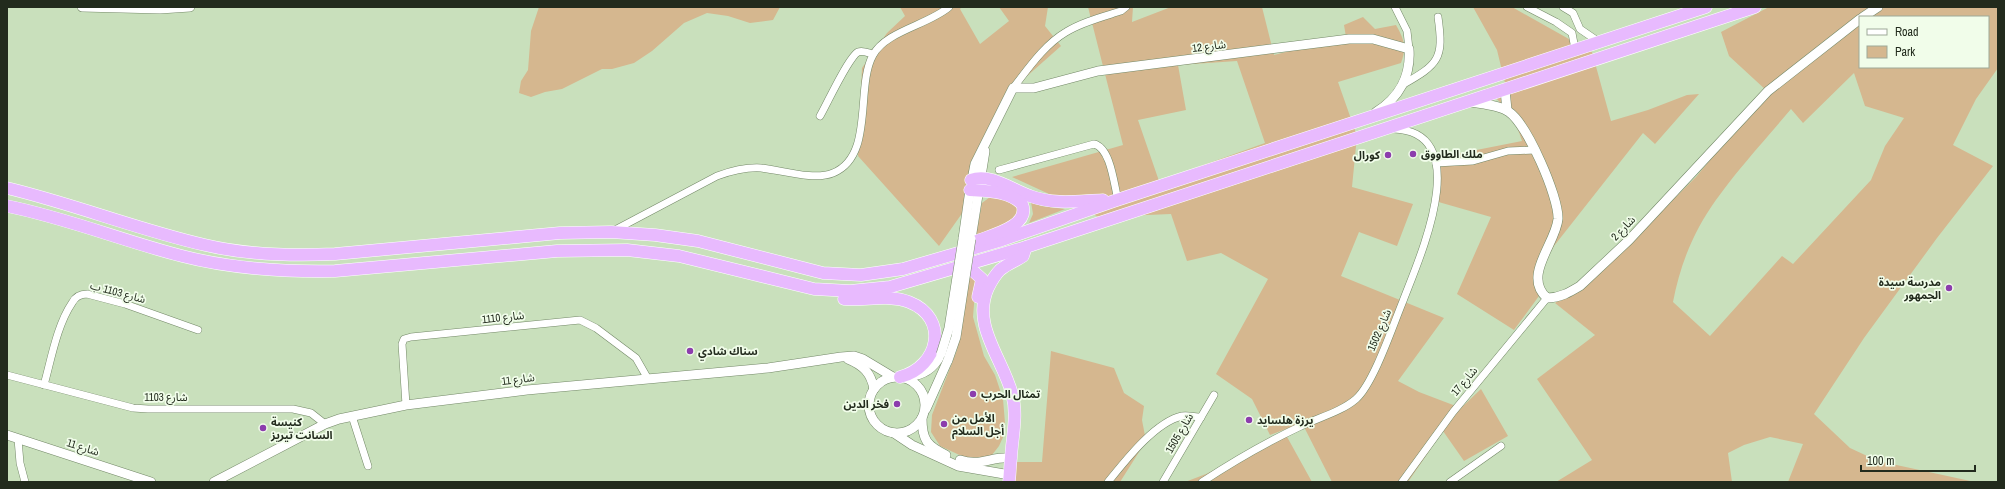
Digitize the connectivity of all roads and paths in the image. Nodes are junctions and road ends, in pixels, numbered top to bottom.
1 (82, 7) edge
2 (190, 7) edge
3 (949, 7) edge
4 (1126, 7) edge
5 (1395, 7) edge
6 (1527, 7) edge
7 (1562, 7) edge
8 (1706, 7) edge
9 (1755, 7) edge
10 (1878, 7) edge
11 (1865, 16) edge
12 (1438, 17) dead end
13 (1859, 20) edge
14 (1599, 42) junction
15 (1409, 49) junction
16 (1575, 50) junction
17 (873, 54) junction
18 (1402, 85) junction
19 (1013, 88) junction
20 (1505, 90) junction
21 (1471, 102) junction
22 (1507, 110) junction
23 (820, 116) dead end
24 (1367, 118) junction
25 (1384, 129) junction
26 (1534, 150) junction
27 (1436, 163) junction
28 (999, 170) dead end
29 (975, 185) junction
30 (7, 188) edge
31 (1116, 201) junction
32 (7, 206) edge
33 (611, 232) junction
34 (1026, 247) junction
35 (933, 261) junction
36 (962, 267) junction
37 (827, 291) junction
38 (1547, 298) junction
39 (198, 330) dead end
40 (841, 357) junction
41 (944, 357) junction
42 (7, 375) edge
43 (899, 377) junction
44 (648, 379) junction
45 (44, 385) junction
46 (874, 389) junction
47 (1214, 395) dead end
48 (406, 405) junction
49 (352, 416) junction
50 (923, 416) junction
51 (1201, 417) junction
52 (325, 424) junction
53 (894, 433) junction
54 (7, 435) edge
55 (18, 439) junction
56 (1501, 446) dead end
57 (1008, 458) junction
58 (368, 466) dead end
59 (1007, 478) edge
60 (25, 482) edge
61 (151, 482) edge
62 (214, 482) edge
63 (1108, 482) edge
64 (1163, 482) edge
65 (1202, 482) edge
66 (1402, 482) edge
67 (1450, 482) edge

1 - 2 street
3 - 17 street
4 - 19 street
5 - 15 street
6 - 16 street
7 - 14 street
8 - 14 highway
9 - 20 highway
10 - 11 street
12 - 18 street
13 - 38 street, شارع 2
14 - 16 highway
15 - 18 street
15 - 19 street, شارع 12
16 - 24 highway
17 - 23 street
17 - 33 street
18 - 24 street
19 - 29 street
20 - 21 highway
20 - 22 street
21 - 22 street
21 - 25 highway
22 - 26 street
24 - 31 highway
25 - 27 street, شارع 1502
25 - 34 highway
26 - 27 street
26 - 38 street
27 - 65 street, شارع 1502
28 - 31 street
29 - 31 highway
29 - 35 highway
29 - 41 street, bridge
30 - 33 highway
31 - 35 highway
32 - 37 highway
33 - 35 highway
34 - 36 highway
34 - 57 highway
36 - 37 highway
36 - 57 highway
37 - 43 highway
38 - 66 street, شارع 17
39 - 45 street, شارع 1103 ب
40 - 43 street, شارع 11
40 - 44 street, شارع 11
40 - 46 street
41 - 43 street
41 - 50 street
42 - 45 street, شارع 1103
43 - 46 street
43 - 50 street
44 - 48 street, شارع 11
44 - 48 street, شارع 1110
45 - 52 street, شارع 1103
46 - 53 street
47 - 51 street, شارع 1505
48 - 49 street, شارع 11
49 - 52 street, شارع 11
49 - 58 street
50 - 53 street
50 - 57 street
51 - 63 street
51 - 64 street, شارع 1505
52 - 62 street, شارع 11
53 - 59 street
54 - 55 street, شارع 11
55 - 60 street
55 - 61 street, شارع 11
56 - 67 street
57 - 59 highway

